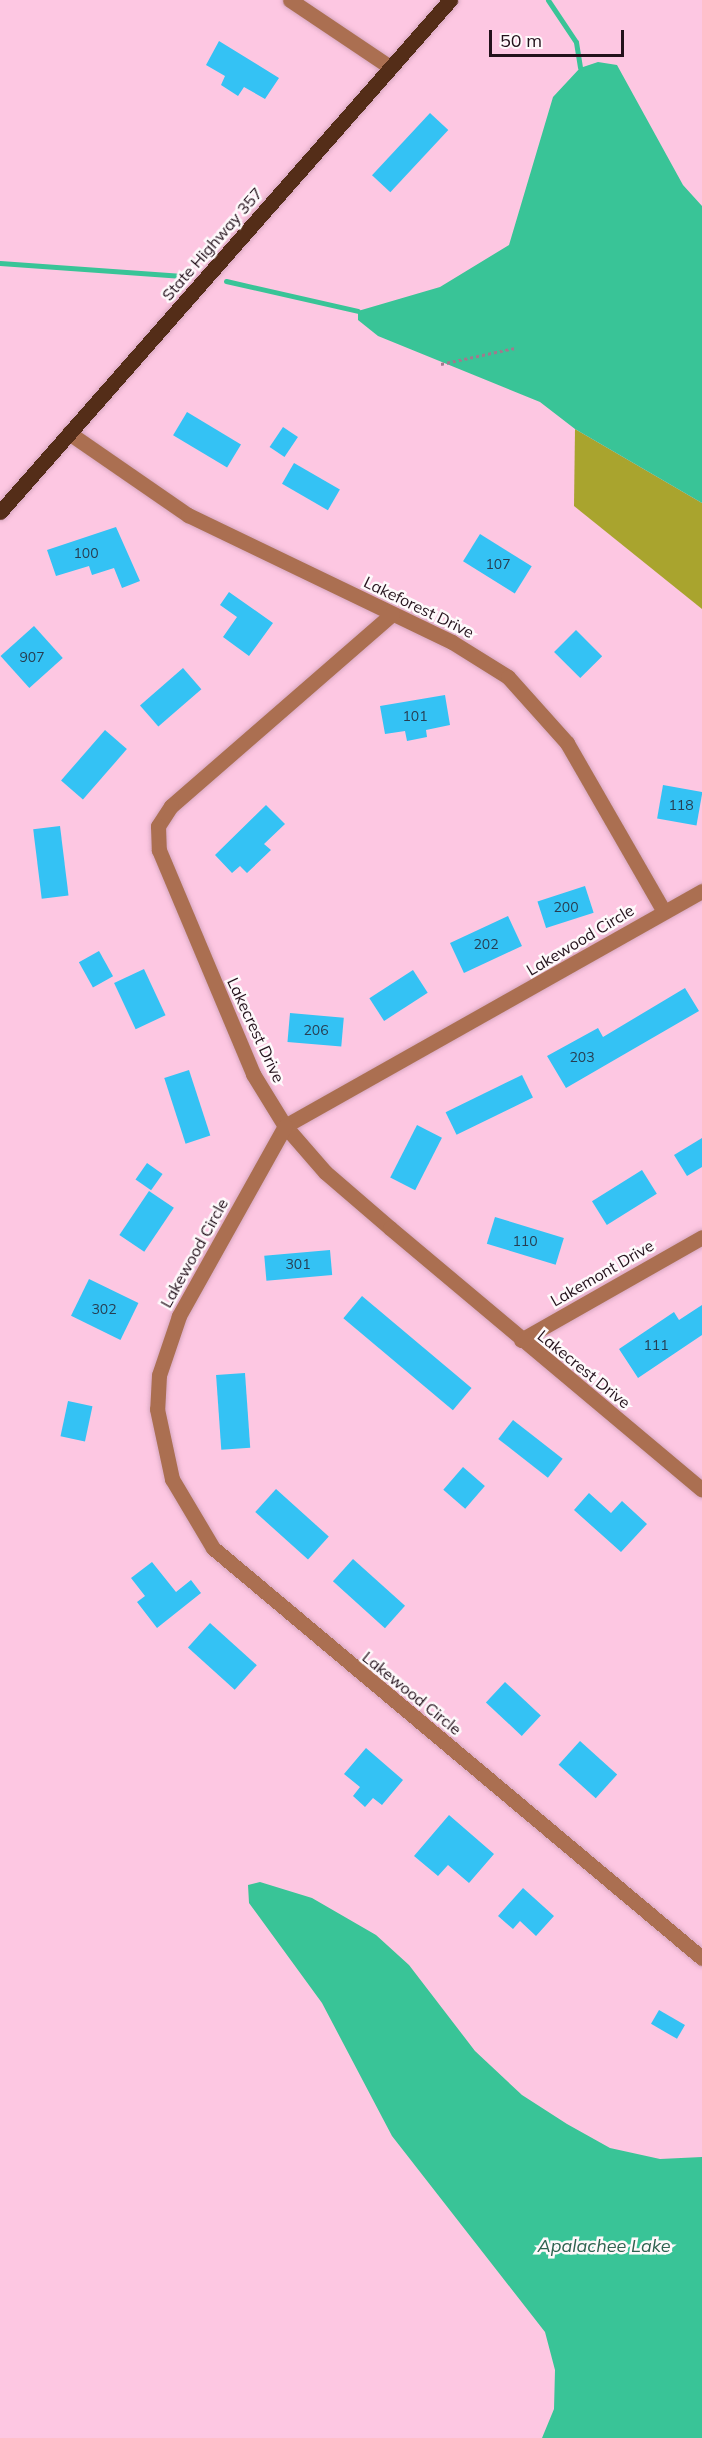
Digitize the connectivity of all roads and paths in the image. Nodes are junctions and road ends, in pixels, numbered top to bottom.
1 (290, 0) edge
2 (450, 0) edge
3 (390, 67) junction
4 (515, 348) dead end
5 (441, 364) dead end
6 (69, 434) junction
7 (0, 512) edge
8 (392, 614) junction
9 (702, 891) edge
10 (663, 910) junction
11 (285, 1126) junction
12 (702, 1237) edge
13 (520, 1340) junction
14 (702, 1490) edge
15 (702, 1958) edge

1 - 3 street
2 - 3 main road, State Highway 357
3 - 6 main road, State Highway 357
4 - 5 path
6 - 7 main road, State Highway 357
6 - 8 street, Lakeforest Drive
8 - 10 street, Lakeforest Drive
8 - 11 street, Lakecrest Drive
9 - 10 street, Lakewood Circle
10 - 11 street, Lakewood Circle
11 - 13 street, Lakecrest Drive
11 - 15 street, Lakewood Circle
12 - 13 street, Lakemont Drive
13 - 14 street, Lakecrest Drive

